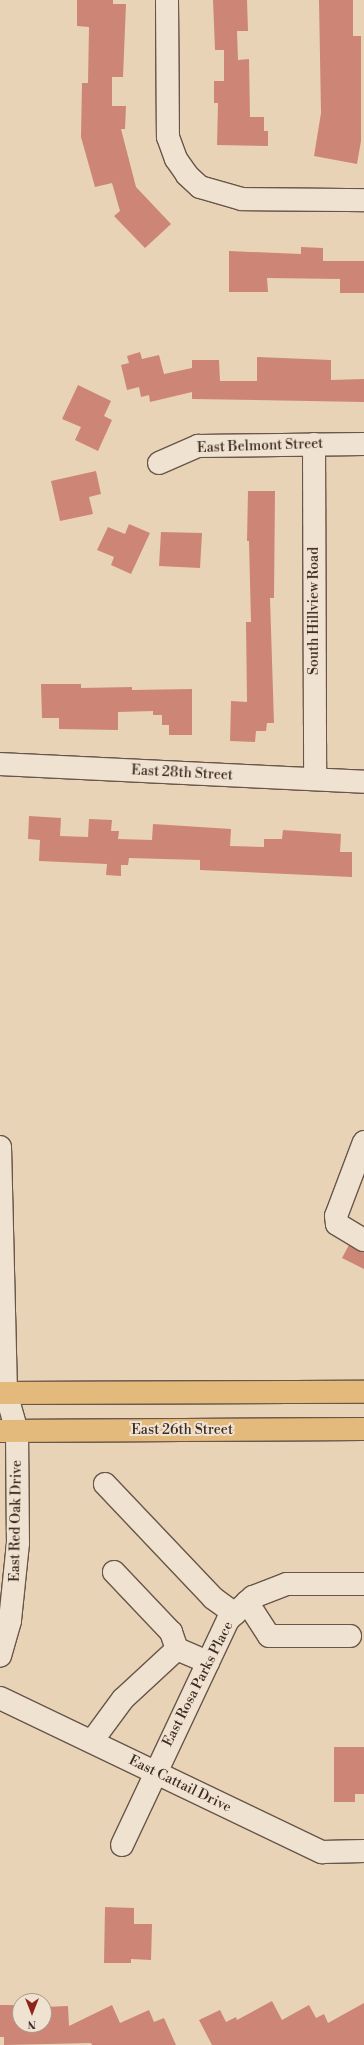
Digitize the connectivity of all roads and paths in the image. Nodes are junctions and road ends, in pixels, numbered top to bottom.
1 (166, 0) edge
2 (364, 200) edge
3 (314, 444) junction
4 (364, 444) edge
5 (159, 463) dead end
6 (0, 764) edge
7 (315, 779) junction
8 (364, 782) edge
9 (364, 1142) edge
10 (0, 1147) edge
11 (364, 1240) edge
12 (364, 1392) edge
13 (2, 1398) edge
14 (364, 1429) edge
15 (9, 1431) edge
16 (104, 1484) dead end
17 (114, 1572) dead end
18 (364, 1584) edge
19 (241, 1608) junction
20 (350, 1636) dead end
21 (177, 1649) junction
22 (0, 1656) edge
23 (208, 1662) junction
24 (0, 1698) edge
25 (92, 1741) junction
26 (154, 1772) junction
27 (122, 1845) dead end
28 (364, 1851) edge

1 - 2 street
3 - 4 street, East Belmont Street
3 - 5 street, East Belmont Street
3 - 7 street, South Hillview Road
6 - 7 street, East 28th Street
7 - 8 street, East 28th Street
9 - 11 street
10 - 13 street, East Red Oak Drive
12 - 13 main road
13 - 15 street, East Red Oak Drive
14 - 15 main road, East 26th Street
15 - 22 street, East Red Oak Drive
16 - 19 street
17 - 21 street
18 - 19 street, East Rosa Parks Place
19 - 20 street
19 - 23 street, East Rosa Parks Place
21 - 23 street
21 - 25 street
23 - 26 street, East Rosa Parks Place
24 - 25 street, East Cattail Drive
25 - 26 street, East Cattail Drive
26 - 27 street, East Rosa Parks Place
26 - 28 street, East Cattail Drive

